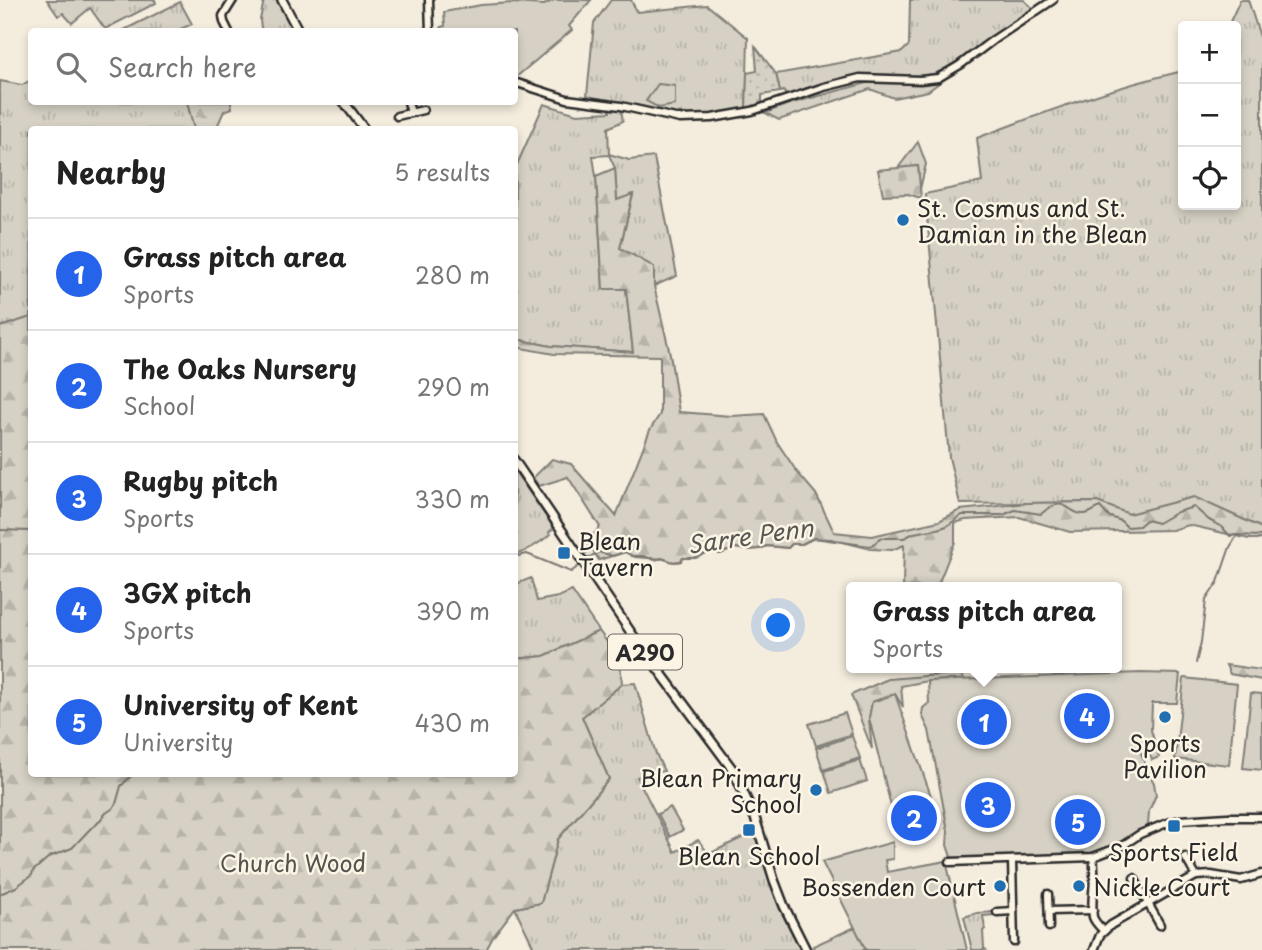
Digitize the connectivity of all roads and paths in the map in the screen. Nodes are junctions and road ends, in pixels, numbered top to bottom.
1 (233, 0) edge
2 (282, 0) edge
3 (429, 0) edge
4 (1053, 0) edge
5 (228, 8) junction
6 (235, 12) dead end
7 (227, 28) edge
8 (297, 28) edge
9 (430, 28) edge
10 (518, 83) edge
11 (346, 105) edge
12 (409, 105) edge
13 (422, 110) dead end
14 (411, 113) junction
15 (397, 116) dead end
16 (362, 126) edge
17 (518, 466) edge
18 (1262, 817) edge
19 (1093, 857) junction
20 (1185, 857) dead end
21 (1012, 861) junction
22 (950, 862) dead end
23 (1262, 874) edge
24 (1196, 876) junction
25 (1134, 878) dead end
26 (1048, 894) dead end
27 (1148, 904) junction
28 (1093, 910) junction
29 (1013, 911) junction
30 (1049, 911) junction
31 (997, 912) dead end
32 (1160, 925) dead end
33 (1049, 928) dead end
34 (1104, 931) junction
35 (1014, 942) dead end
36 (806, 950) edge
37 (1094, 950) edge

1 - 5 street
2 - 8 main road
3 - 9 street
4 - 10 street
5 - 6 street
5 - 7 street
11 - 16 main road
12 - 14 street
13 - 14 street
14 - 15 street
17 - 36 main road, A290
18 - 19 street
19 - 21 street
19 - 28 street
20 - 24 street
21 - 22 street
21 - 29 street
23 - 24 street
24 - 27 street
25 - 27 street
26 - 30 street
27 - 32 street
27 - 34 street
28 - 30 street
28 - 34 street
29 - 31 street
29 - 35 street
30 - 33 street
34 - 37 street

